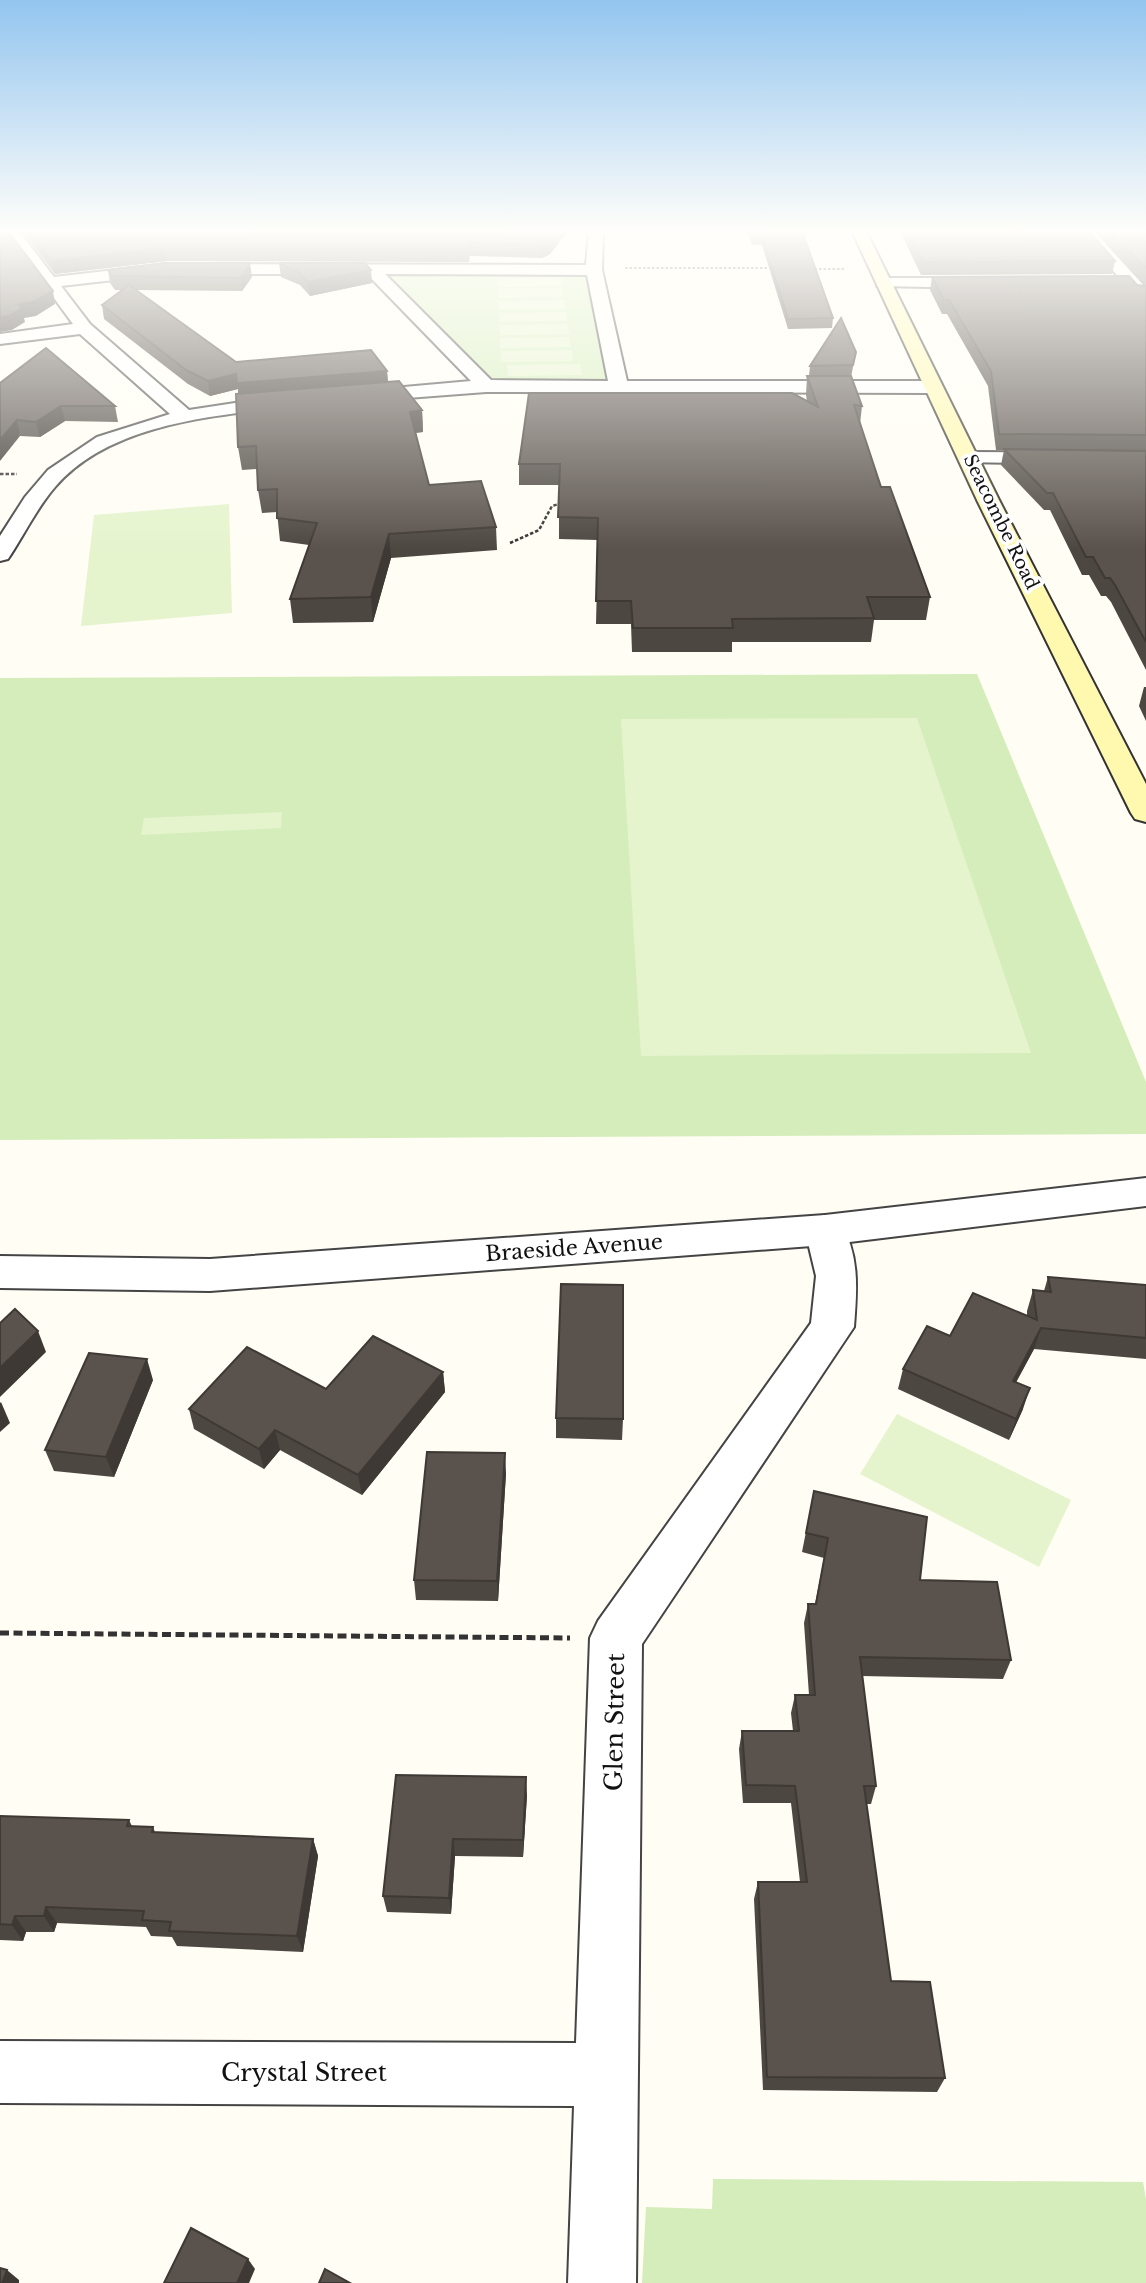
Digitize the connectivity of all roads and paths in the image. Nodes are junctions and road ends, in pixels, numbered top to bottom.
1 (94, 338) edge
2 (438, 338) edge
3 (609, 338) edge
4 (909, 338) edge
5 (486, 386) junction
6 (619, 387) junction
7 (933, 387) junction
8 (334, 397) edge
9 (307, 400) edge
10 (185, 417) junction
11 (969, 458) junction
12 (1146, 459) edge
13 (567, 501) edge
14 (509, 542) dead end
15 (0, 554) edge
16 (1136, 773) edge
17 (1146, 813) edge
18 (1146, 1192) edge
19 (825, 1230) junction
20 (0, 1272) edge
21 (0, 1633) edge
22 (617, 1638) junction
23 (0, 2072) edge
24 (607, 2075) junction
25 (602, 2283) edge

1 - 10 street
2 - 5 street
3 - 6 street
4 - 7 main road, Seacombe Road
5 - 6 street
5 - 8 street
6 - 7 street
7 - 11 main road, Seacombe Road
9 - 10 street
10 - 15 street
11 - 12 street
11 - 16 main road, Seacombe Road
13 - 14 path
16 - 17 main road, Seacombe Road
18 - 19 street, Braeside Avenue
19 - 20 street, Braeside Avenue
19 - 22 street, Glen Street
21 - 22 path
22 - 24 street, Glen Street
23 - 24 street, Crystal Street
24 - 25 street, Glen Street

